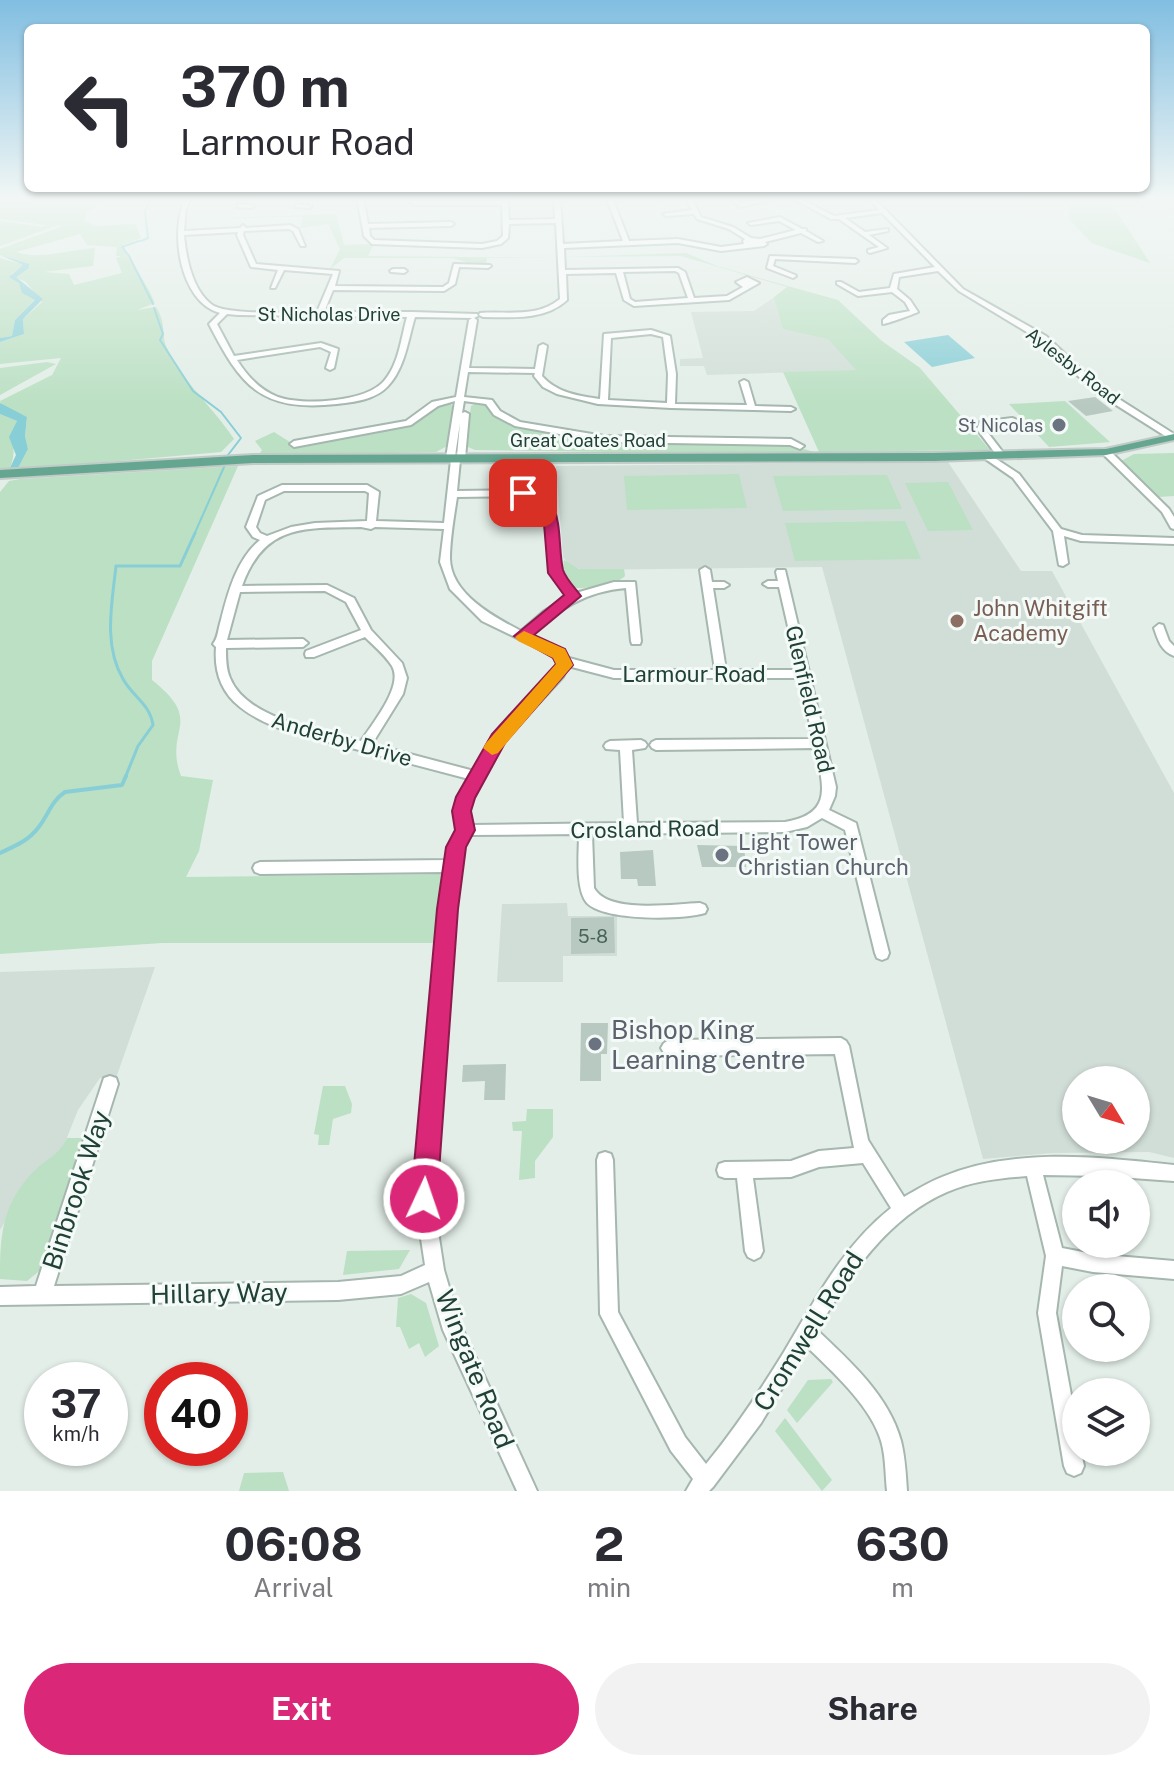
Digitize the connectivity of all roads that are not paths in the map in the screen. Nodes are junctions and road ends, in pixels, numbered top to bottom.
1 (188, 267) edge
2 (259, 267) edge
3 (456, 267) edge
4 (482, 267) edge
5 (489, 267) dead end
6 (563, 267) edge
7 (769, 267) edge
8 (935, 267) edge
9 (937, 269) junction
10 (281, 270) junction
11 (619, 270) junction
12 (398, 271) dead end
13 (563, 272) junction
14 (793, 273) dead end
15 (839, 283) dead end
16 (273, 287) dead end
17 (748, 287) dead end
18 (332, 288) junction
19 (392, 288) junction
20 (893, 290) junction
21 (691, 298) junction
22 (210, 307) junction
23 (225, 312) junction
24 (914, 312) junction
25 (320, 314) junction
26 (412, 314) junction
27 (926, 314) dead end
28 (480, 318) junction
29 (214, 320) junction
30 (886, 322) dead end
31 (543, 346) dead end
32 (231, 359) junction
33 (330, 369) dead end
34 (469, 370) junction
35 (537, 371) junction
36 (744, 382) dead end
37 (463, 400) junction
38 (604, 400) junction
39 (671, 406) junction
40 (752, 408) junction
41 (791, 409) dead end
42 (1012, 421) dead end
43 (1173, 437) edge
44 (294, 444) dead end
45 (800, 446) dead end
46 (1106, 452) junction
47 (1001, 455) junction
48 (987, 456) junction
49 (456, 458) junction
50 (0, 474) edge
51 (452, 494) junction
52 (1170, 511) edge
53 (371, 526) junction
54 (448, 526) junction
55 (1174, 526) edge
56 (1058, 531) junction
57 (267, 539) junction
58 (1174, 541) edge
59 (1063, 563) dead end
60 (629, 570) dead end
61 (705, 570) dead end
62 (631, 584) junction
63 (768, 584) dead end
64 (707, 585) junction
65 (724, 585) dead end
66 (236, 589) junction
67 (573, 596) junction
68 (1159, 628) dead end
69 (367, 632) junction
70 (522, 636) junction
71 (636, 641) dead end
72 (303, 643) dead end
73 (218, 644) junction
74 (1174, 652) edge
75 (310, 654) dead end
76 (565, 661) junction
77 (721, 674) junction
78 (804, 674) junction
79 (820, 743) junction
80 (626, 745) junction
81 (641, 745) dead end
82 (656, 745) dead end
83 (610, 746) dead end
84 (364, 747) junction
85 (476, 776) junction
86 (822, 812) junction
87 (631, 829) junction
88 (465, 830) junction
89 (585, 830) junction
90 (453, 866) junction
91 (260, 868) dead end
92 (700, 909) dead end
93 (882, 953) dead end
94 (669, 1048) dead end
95 (110, 1084) dead end
96 (865, 1155) junction
97 (605, 1160) dead end
98 (1033, 1167) junction
99 (725, 1170) dead end
100 (744, 1170) junction
101 (1174, 1173) edge
102 (901, 1209) junction
103 (754, 1251) dead end
104 (1055, 1256) junction
105 (435, 1270) junction
106 (1174, 1270) edge
107 (0, 1296) edge
108 (42, 1296) junction
109 (806, 1333) junction
110 (1062, 1402) edge
111 (701, 1485) edge
112 (527, 1491) edge
113 (897, 1491) edge

1 - 22 street
2 - 10 street
3 - 19 street
4 - 5 street
6 - 13 street, St Nicholas Drive
7 - 14 street
8 - 9 street, Aylesby Road
9 - 20 street
9 - 43 street, Aylesby Road
10 - 16 street
10 - 18 street
11 - 13 street
11 - 21 street
11 - 21 street
12 - 19 street
13 - 28 street, St Nicholas Drive
15 - 20 street
17 - 21 street
18 - 19 street
18 - 25 street
20 - 24 street
22 - 23 street, St Nicholas Drive
22 - 29 street
23 - 25 street, St Nicholas Drive
23 - 29 street
24 - 27 street
24 - 30 street
25 - 26 street, St Nicholas Drive
26 - 28 street, St Nicholas Drive
26 - 32 street
28 - 34 street, Larmour Road
29 - 32 street
31 - 35 street
32 - 33 street
34 - 35 street
34 - 37 street, Larmour Road
35 - 38 street
36 - 40 street
37 - 44 street
37 - 45 street
37 - 49 street, Larmour Road
38 - 39 street
38 - 39 street
39 - 40 street
40 - 41 street
42 - 47 street
43 - 46 main road, Great Coates Road
46 - 47 main road, Great Coates Road
46 - 52 street
47 - 48 main road, Great Coates Road
48 - 49 main road, Great Coates Road
48 - 56 street
49 - 50 main road, Great Coates Road
49 - 51 street, Larmour Road
51 - 54 street, Larmour Road
51 - 67 street
52 - 55 street
53 - 54 street
53 - 57 street
53 - 57 street
54 - 70 street, Larmour Road
56 - 58 street
56 - 59 street
57 - 66 street
60 - 62 street
61 - 64 street
62 - 67 street
62 - 71 street
63 - 78 street, Glenfield Road
64 - 65 street
64 - 77 street
66 - 69 street
66 - 73 street
67 - 70 street
68 - 74 street
69 - 75 street
69 - 84 street
70 - 76 street, Larmour Road
72 - 73 street
73 - 84 street, Anderby Drive
76 - 77 street, Larmour Road
76 - 85 street, Wingate Road
77 - 78 street, Larmour Road
78 - 79 street, Glenfield Road
79 - 82 street
79 - 86 street, Glenfield Road
80 - 81 street
80 - 83 street
80 - 87 street
84 - 85 street, Anderby Drive
85 - 88 street, Wingate Road
86 - 87 street, Crosland Road
86 - 93 street
87 - 89 street, Crosland Road
88 - 89 street, Crosland Road
88 - 90 street, Wingate Road
89 - 92 street
90 - 91 street
90 - 105 street, Wingate Road
94 - 96 street
95 - 108 street, Binbrook Way
96 - 100 street
96 - 102 street
97 - 111 street
98 - 101 street, Cromwell Road
98 - 102 street, Cromwell Road
98 - 104 street
99 - 100 street
100 - 103 street
102 - 109 street, Cromwell Road
104 - 106 street
104 - 110 street
105 - 108 street, Hillary Way
105 - 112 street, Wingate Road
107 - 108 street, Hillary Way
109 - 111 street, Cromwell Road
109 - 113 street

